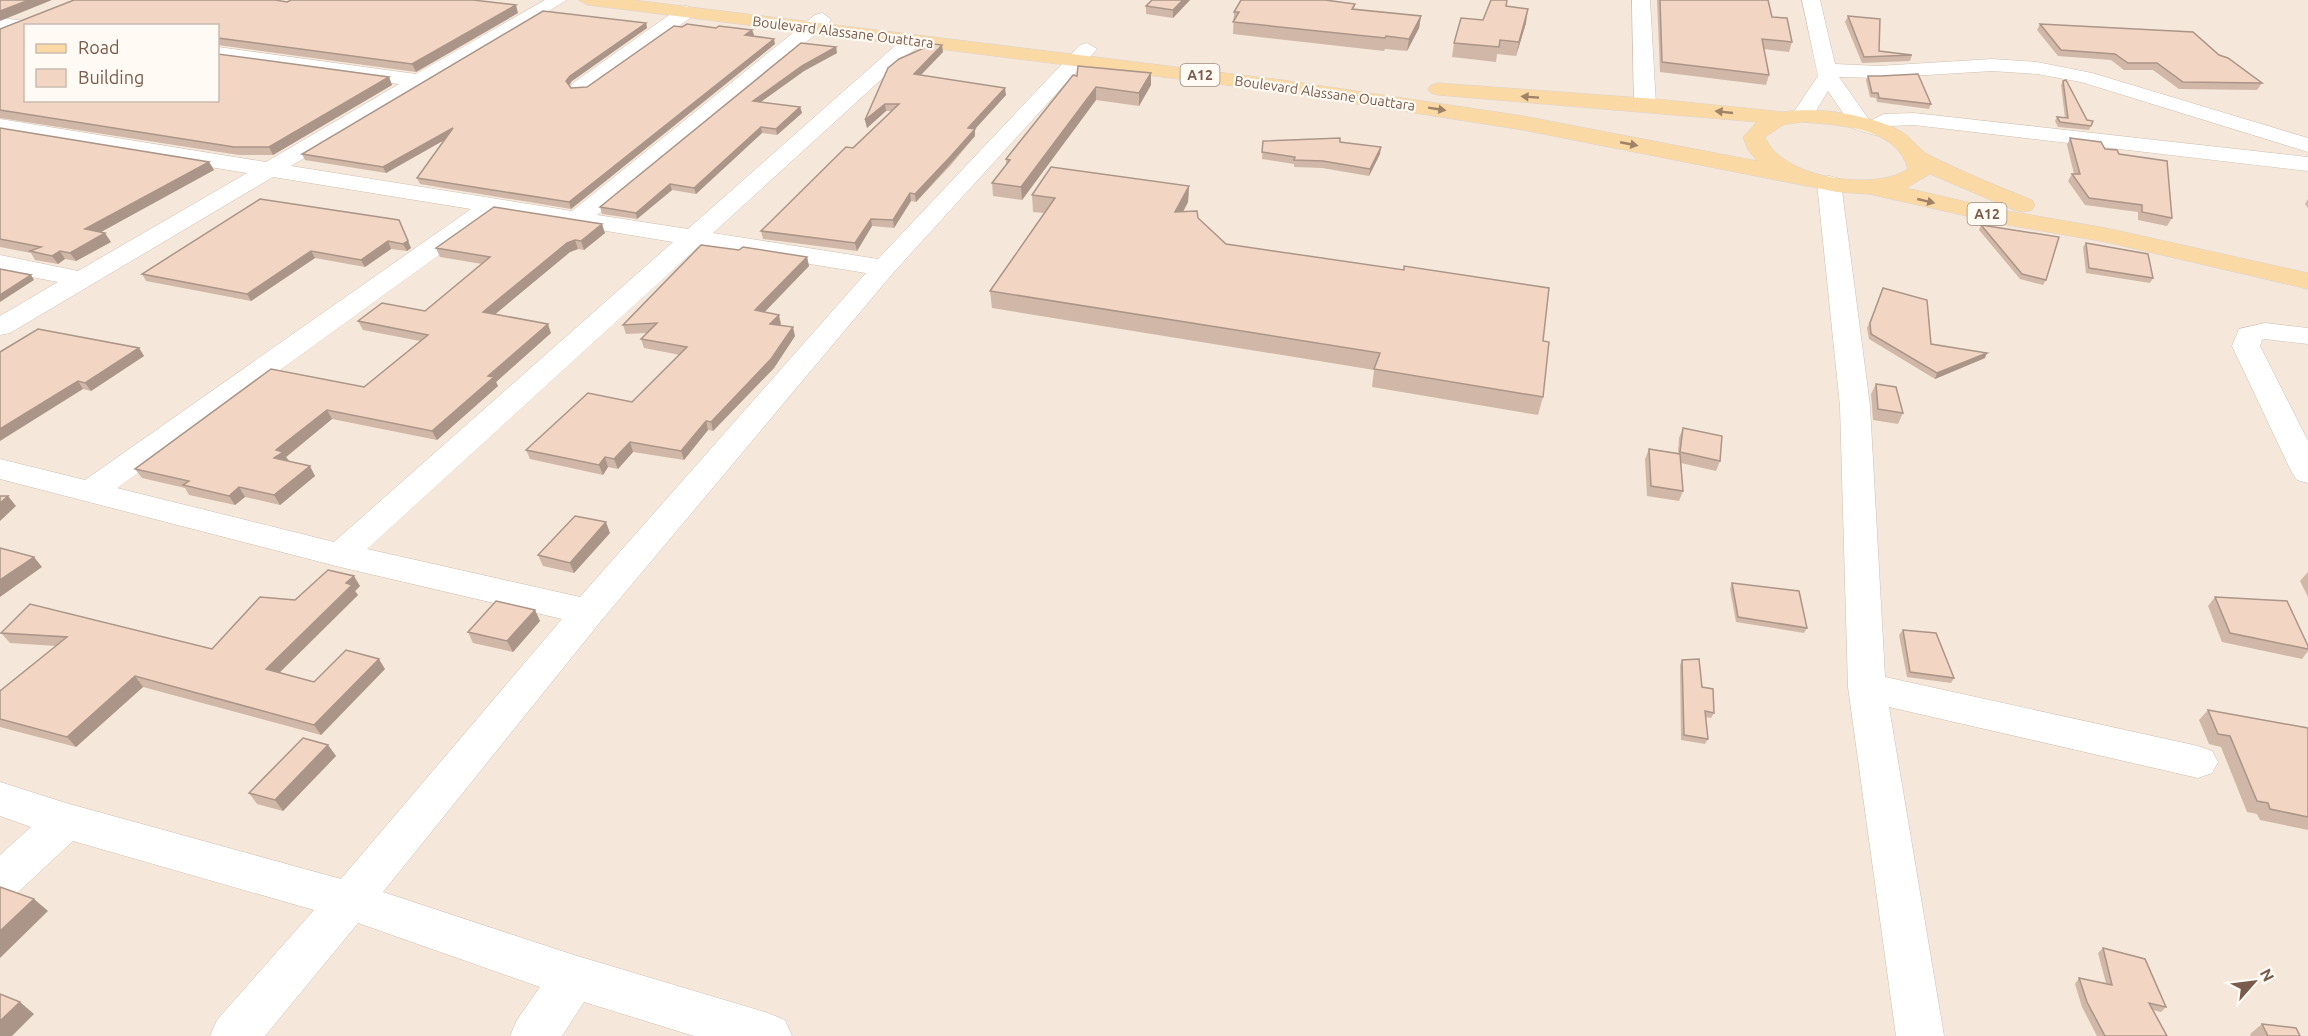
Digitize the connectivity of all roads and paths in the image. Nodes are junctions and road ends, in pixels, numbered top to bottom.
1 (558, 0) edge
2 (588, 0) edge
3 (1641, 0) edge
4 (1811, 0) edge
5 (681, 6) edge
6 (42, 13) edge
7 (811, 18) edge
8 (9, 26) edge
9 (912, 41) junction
10 (219, 53) edge
11 (1083, 55) junction
12 (1828, 73) junction
13 (418, 81) junction
14 (580, 87) edge
15 (1645, 105) junction
16 (1792, 117) junction
17 (0, 126) edge
18 (1869, 126) junction
19 (2308, 145) edge
20 (1919, 159) junction
21 (2308, 164) edge
22 (268, 169) junction
23 (1819, 181) junction
24 (1869, 187) junction
25 (492, 205) junction
26 (578, 218) junction
27 (2106, 235) junction
28 (691, 238) junction
29 (0, 263) edge
30 (884, 268) junction
31 (81, 279) junction
32 (2308, 281) edge
33 (0, 327) edge
34 (2308, 336) edge
35 (0, 469) edge
36 (2308, 473) edge
37 (91, 491) junction
38 (340, 555) junction
39 (588, 612) junction
40 (1867, 687) junction
41 (2198, 762) dead end
42 (0, 799) edge
43 (66, 821) junction
44 (0, 882) edge
45 (350, 901) junction
46 (574, 977) junction
47 (234, 1036) edge
48 (534, 1036) edge
49 (768, 1036) edge
50 (1920, 1036) edge

1 - 13 street
2 - 5 main road, Boulevard Alassane Ouattara / A12
3 - 15 street
4 - 12 street
5 - 7 main road, Boulevard Alassane Ouattara / A12
5 - 14 street
6 - 8 street
7 - 9 main road, Boulevard Alassane Ouattara / A12
7 - 11 main road, Boulevard Alassane Ouattara / A12
7 - 26 street
9 - 11 main road, Boulevard Alassane Ouattara / A12
9 - 28 street
10 - 13 street
15 -> 11 main road, Boulevard Alassane Ouattara / A12
11 -> 23 main road, Boulevard Alassane Ouattara / A12
11 - 30 street
12 - 16 street
12 - 18 street
12 - 19 street
13 - 22 street
16 -> 15 main road, Boulevard Alassane Ouattara / A12
16 - 18 main road, Boulevard Alassane Ouattara
16 - 23 main road
17 - 22 street
18 - 20 main road, Boulevard Alassane Ouattara
18 - 21 street
20 - 24 main road
20 - 27 main road, A12
22 - 25 street
22 - 31 street
23 - 24 main road
23 - 40 street
24 -> 27 main road, A12
25 - 26 street
25 - 37 street
26 - 28 street
27 - 32 main road, A12
28 - 30 street
28 - 38 street
29 - 31 street
30 - 39 street
31 - 33 street
34 - 36 street
35 - 37 street
37 - 38 street
38 - 39 street
39 - 45 street
40 - 41 street
40 - 50 street
42 - 43 street
43 - 44 street
43 - 45 street
45 - 46 street
45 - 47 street
46 - 48 street
46 - 49 street

